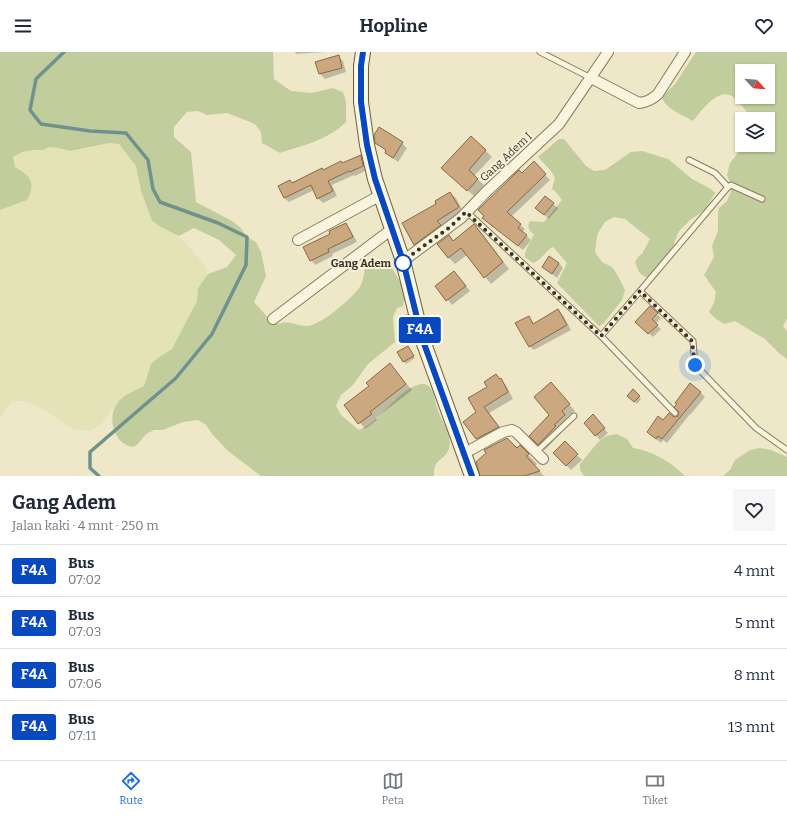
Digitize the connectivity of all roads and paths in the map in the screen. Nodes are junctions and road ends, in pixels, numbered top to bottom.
1 (363, 52) edge
2 (540, 52) edge
3 (608, 52) edge
4 (685, 52) edge
5 (591, 78) junction
6 (689, 160) dead end
7 (728, 187) junction
8 (380, 195) junction
9 (762, 199) dead end
10 (466, 212) junction
11 (392, 229) junction
12 (298, 240) dead end
13 (403, 261) junction
14 (640, 291) junction
15 (273, 319) dead end
16 (601, 336) junction
17 (675, 413) dead end
18 (574, 416) dead end
19 (787, 450) edge
20 (536, 452) junction
21 (463, 454) junction
22 (544, 460) dead end
23 (472, 476) edge

1 - 8 main road
2 - 5 lane
3 - 5 street, Gang Adem I
4 - 5 street
5 - 10 street, Gang Adem I
6 - 7 lane
7 - 9 lane
7 - 14 lane
8 - 11 main road
8 - 12 street
10 - 13 street, Gang Adem I
10 - 16 lane
11 - 13 main road
11 - 15 street
13 - 21 main road
14 - 16 lane
14 - 19 lane
16 - 17 lane
18 - 20 lane
20 - 21 street
20 - 22 street
21 - 23 main road

